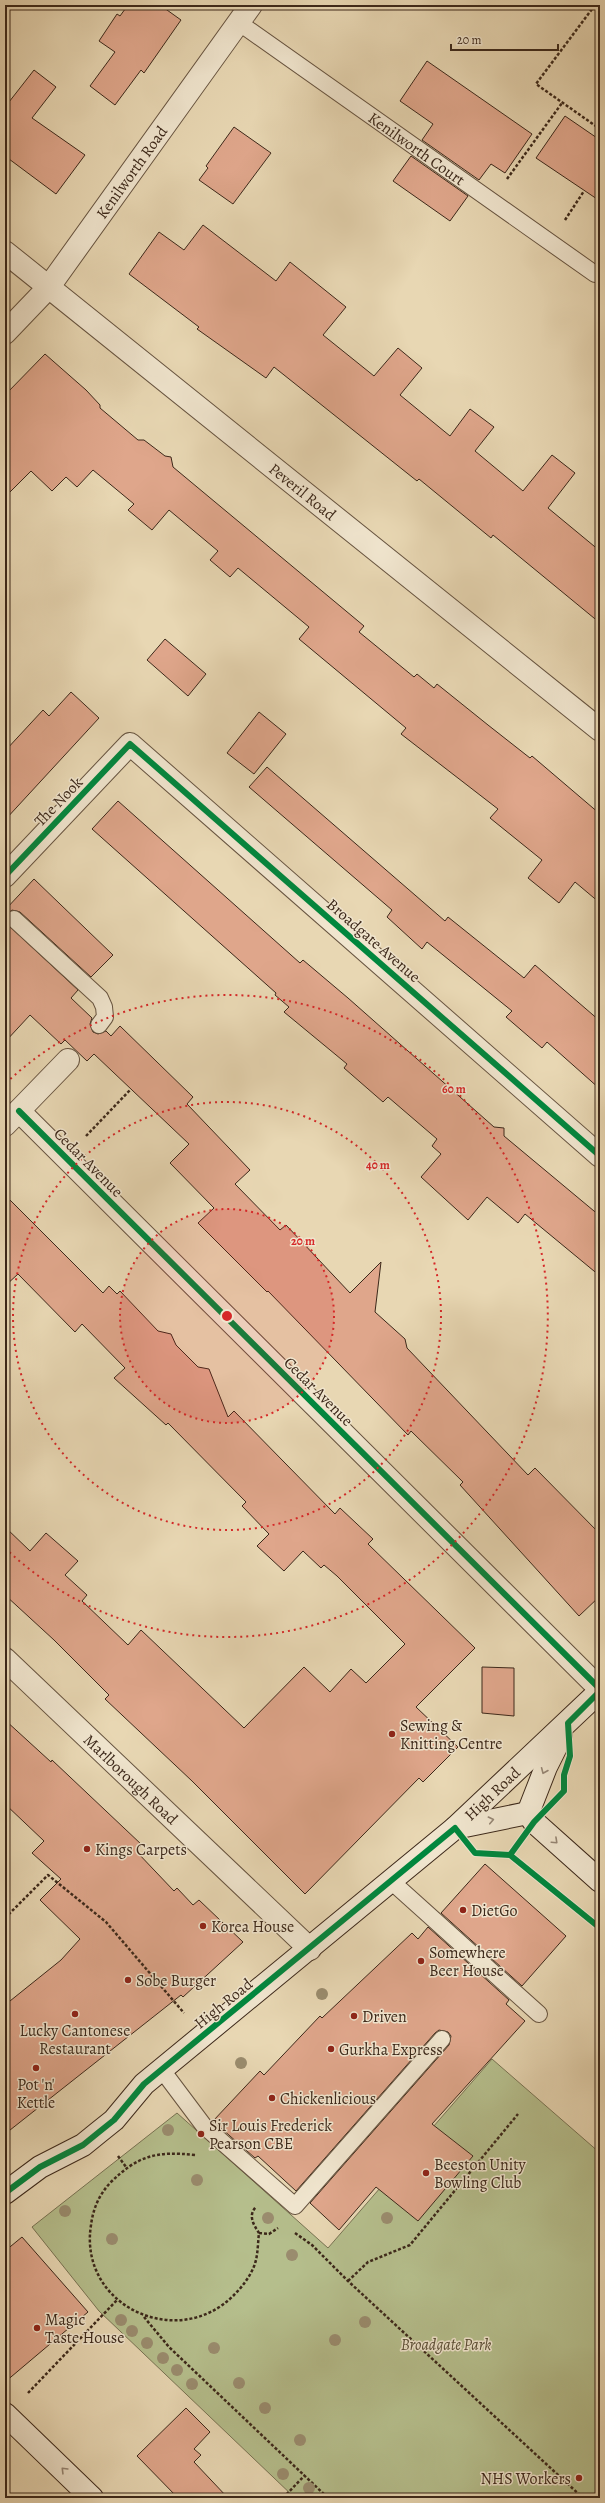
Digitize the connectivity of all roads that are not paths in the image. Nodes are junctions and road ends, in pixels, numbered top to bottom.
1 (245, 14) edge
2 (5, 252) edge
3 (595, 274) dead end
4 (48, 288) junction
5 (5, 333) edge
6 (600, 730) edge
7 (130, 744) joint
8 (5, 876) edge
9 (14, 919) dead end
10 (99, 1024) dead end
11 (71, 1055) dead end
12 (12, 1118) edge
13 (600, 1156) edge
14 (5, 1659) edge
15 (600, 1690) edge
16 (568, 1724) junction
17 (528, 1813) junction
18 (455, 1828) junction
19 (391, 1881) junction
20 (600, 1881) edge
21 (310, 1949) junction
22 (539, 2014) dead end
23 (442, 2039) dead end
24 (162, 2070) junction
25 (5, 2193) edge
26 (6, 2414) edge
27 (92, 2498) edge

1 - 3 lane, Kenilworth Court
1 - 4 street, Kenilworth Road
2 - 4 street, Peveril Road
4 - 5 street, Kenilworth Road
4 - 6 street, Peveril Road
7 - 8 street, The Nook
7 - 13 street, Broadgate Avenue
9 - 10 lane
11 - 12 street
12 - 15 street, Cedar Avenue
14 - 21 street, Marlborough Road
15 - 16 street
16 -> 17 street
16 - 18 street, High Road
18 -> 17 street
17 -> 20 street
18 - 19 street, High Road
19 - 21 street, High Road
19 - 22 lane
21 - 24 street, High Road
23 - 24 lane
24 - 25 street, High Road
27 -> 26 street

